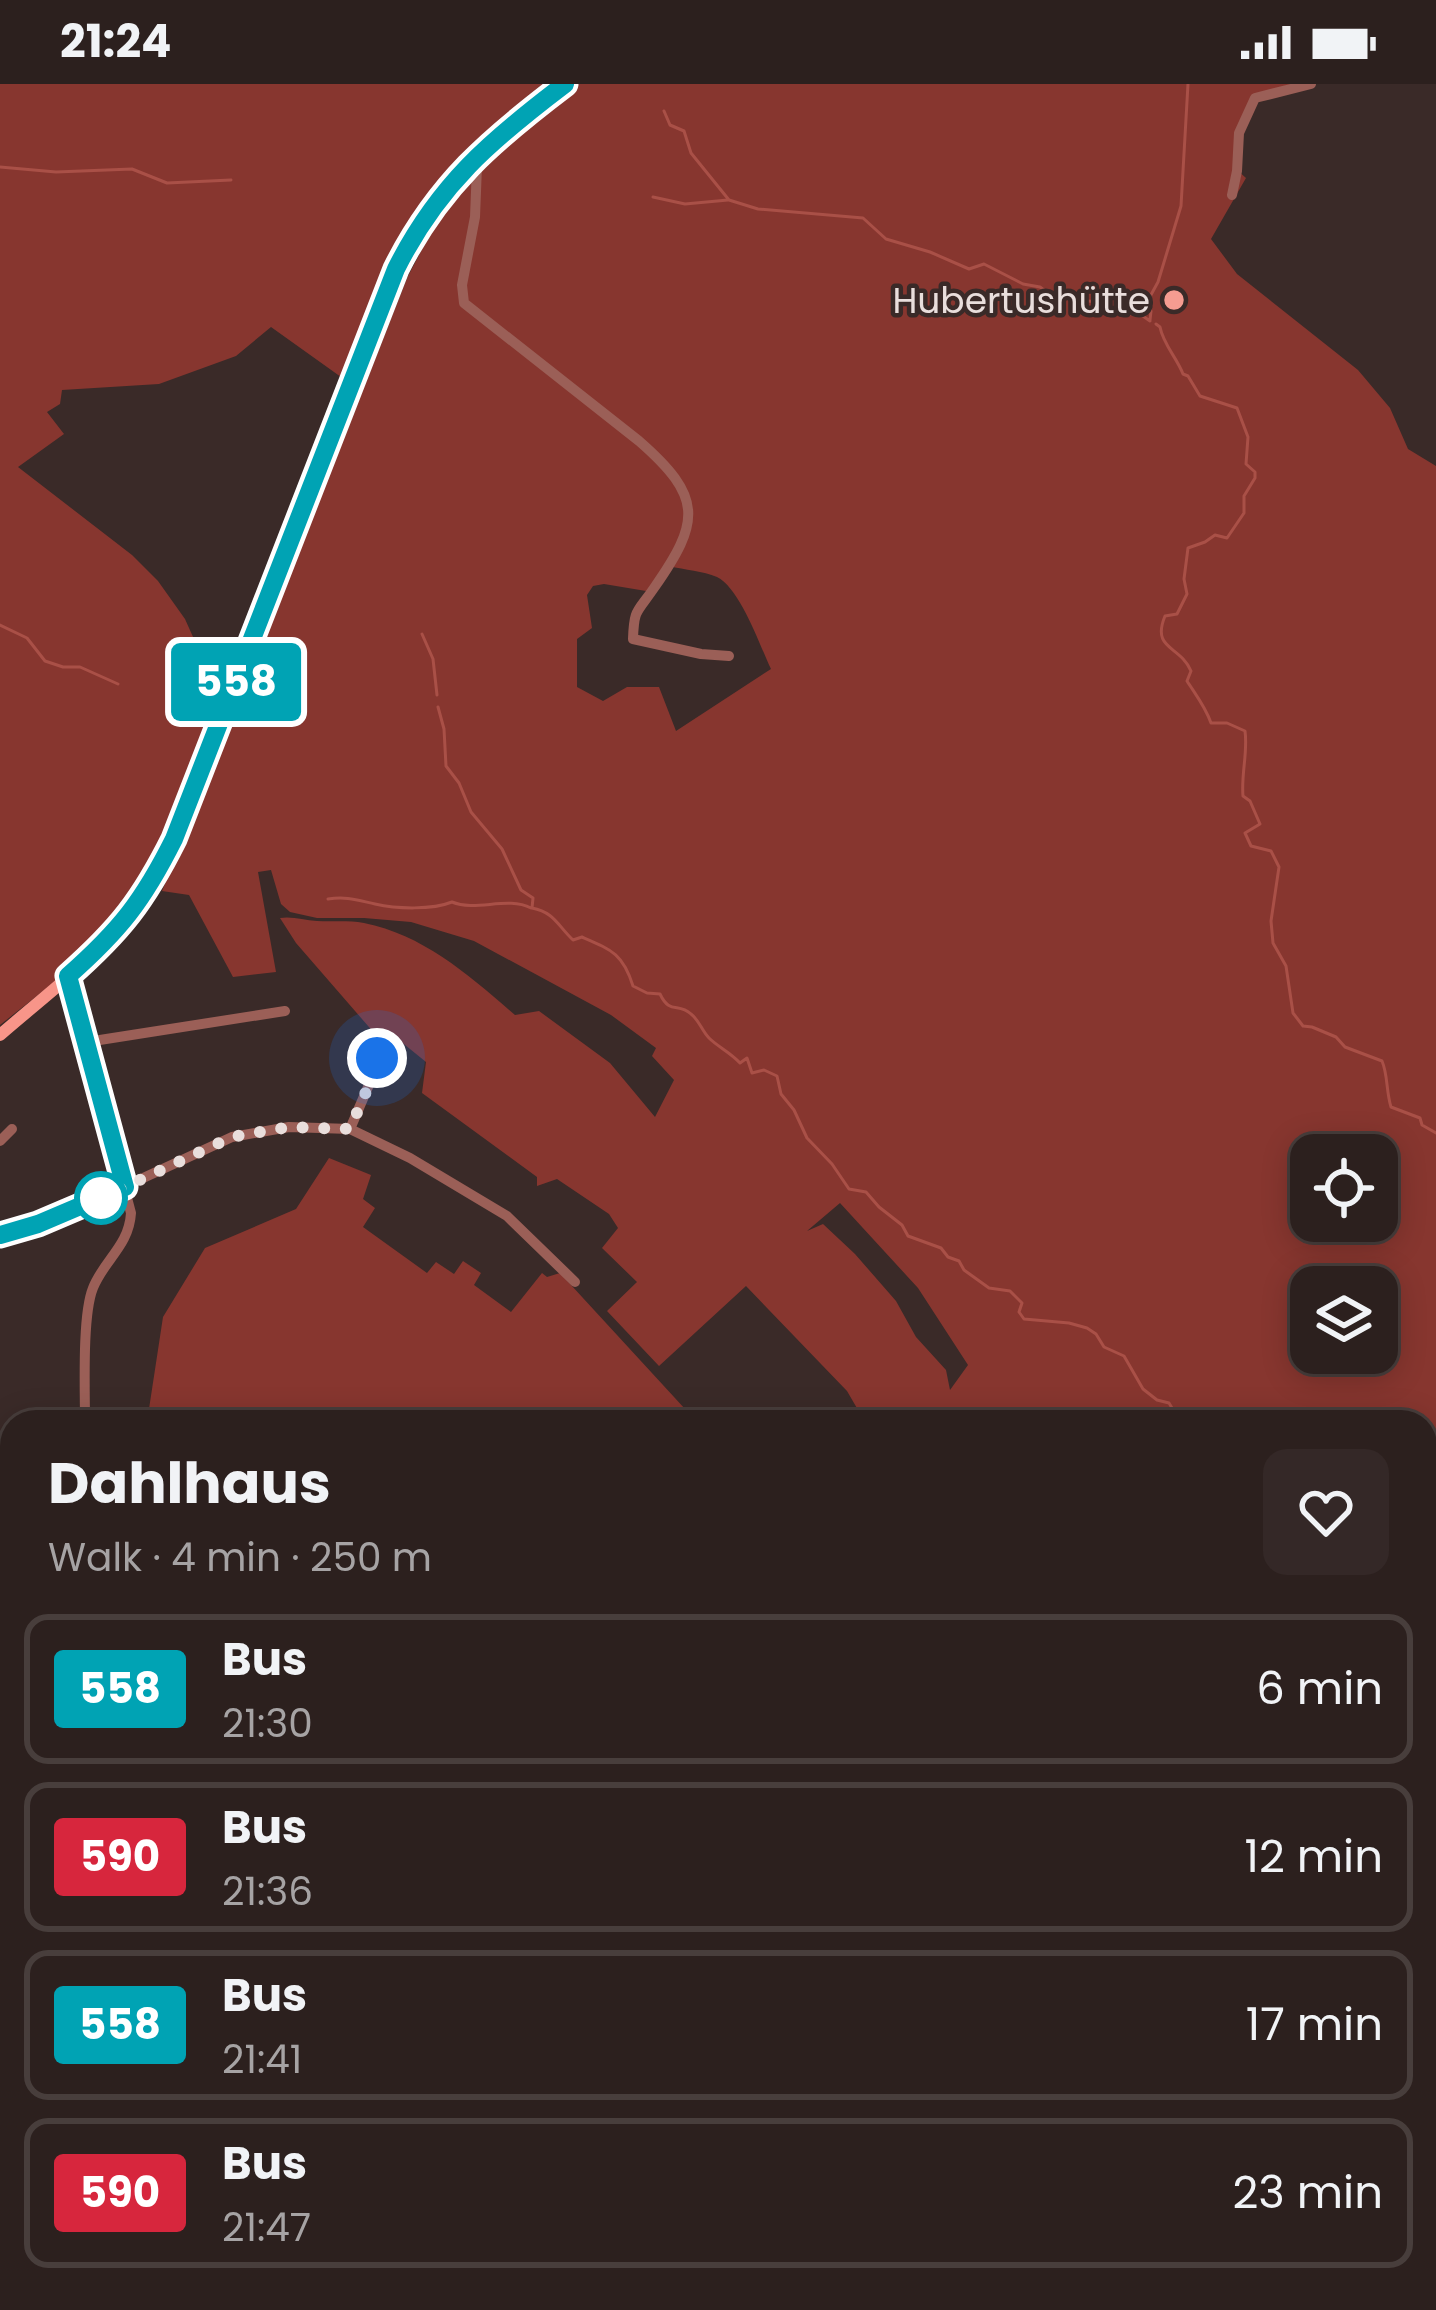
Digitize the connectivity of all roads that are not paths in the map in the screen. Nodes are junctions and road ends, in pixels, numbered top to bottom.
1 (565, 84) edge
2 (1311, 84) edge
3 (473, 159) junction
4 (1232, 195) dead end
5 (729, 656) dead end
6 (68, 976) junction
7 (285, 1011) dead end
8 (0, 1035) edge
9 (87, 1042) junction
10 (370, 1042) dead end
11 (350, 1129) junction
12 (12, 1130) dead end
13 (0, 1141) edge
14 (125, 1187) junction
15 (0, 1235) edge
16 (575, 1282) dead end
17 (85, 1410) edge

1 - 3 main road
2 - 4 street
3 - 5 street
3 - 6 main road
6 - 8 main road
6 - 9 street
7 - 9 street
9 - 14 street
10 - 11 street
11 - 14 street
11 - 16 street
12 - 13 street
14 - 15 street
14 - 17 street

